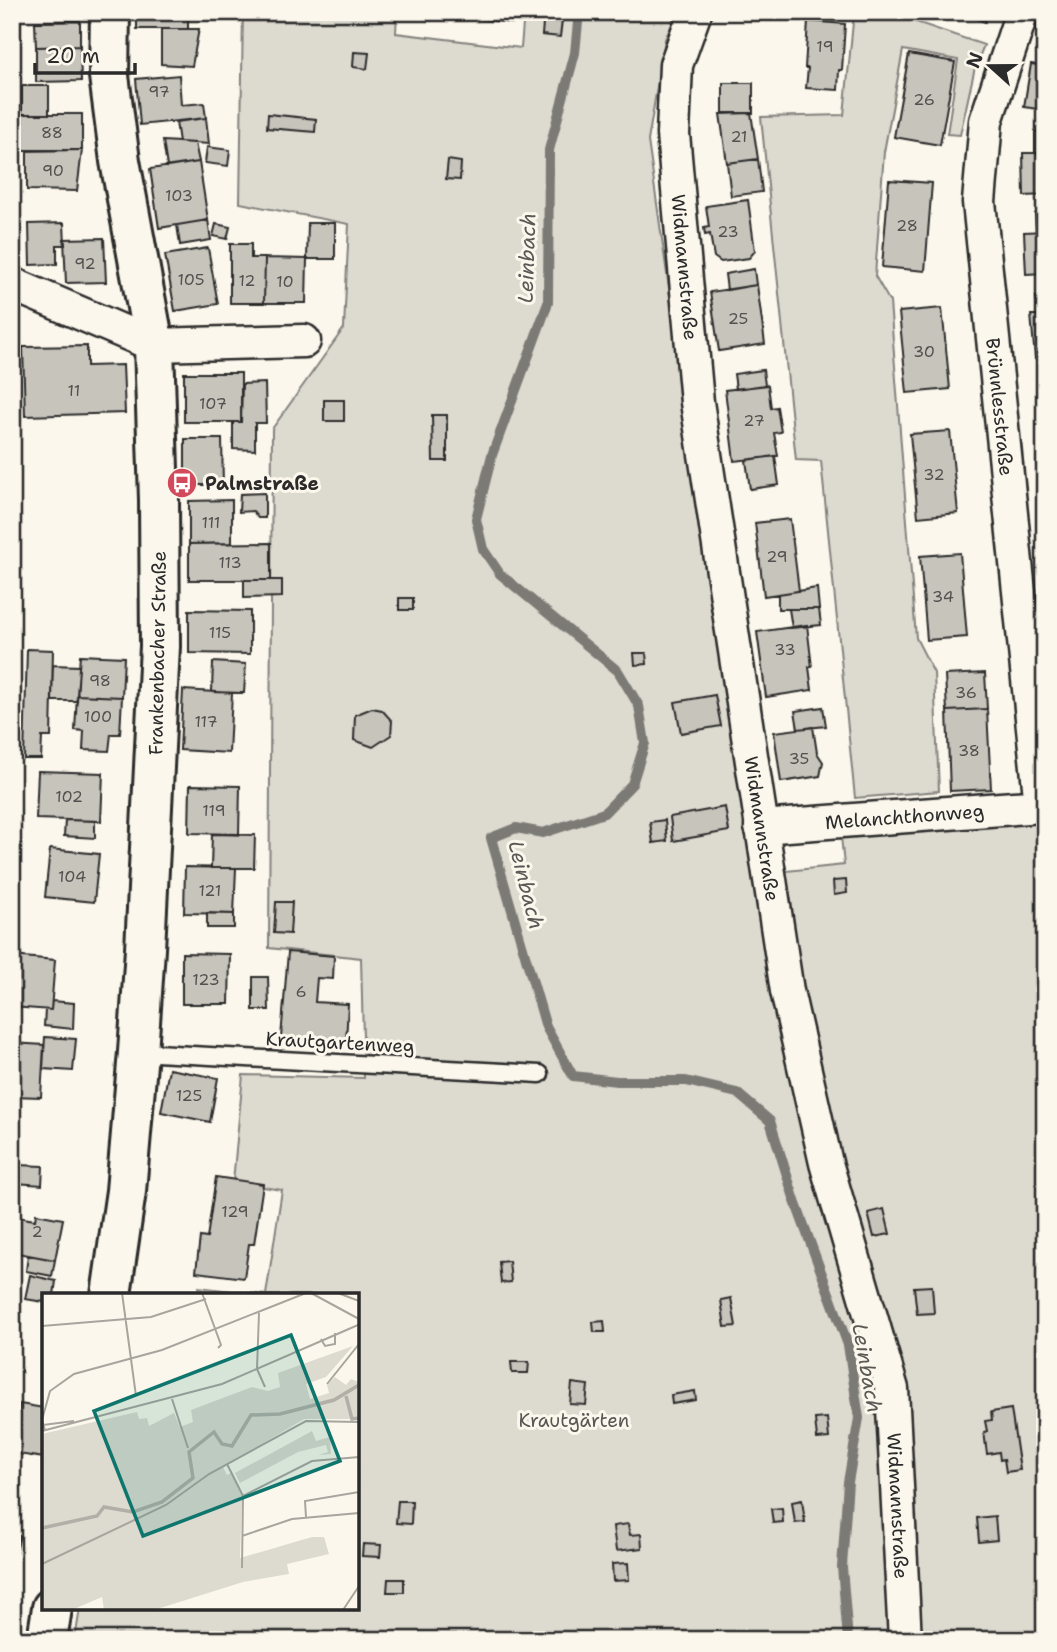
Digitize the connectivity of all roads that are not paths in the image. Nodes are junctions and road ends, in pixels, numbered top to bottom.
1 (110, 12) edge
2 (695, 12) edge
3 (1022, 12) edge
4 (12, 284) edge
5 (304, 341) dead end
6 (154, 345) junction
7 (1043, 807) edge
8 (761, 827) junction
9 (138, 1052) junction
10 (540, 1074) dead end
11 (111, 1293) edge
12 (52, 1610) edge
13 (47, 1640) edge
14 (905, 1640) edge

1 - 6 main road, Frankenbacher Straße
2 - 8 street, Widmannstraße
3 - 7 street, Brünnlesstraße
4 - 6 street
5 - 6 street
6 - 9 main road, Frankenbacher Straße
7 - 8 street, Melanchthonweg
8 - 14 street, Widmannstraße
9 - 10 lane, Krautgartenweg
9 - 11 main road, Frankenbacher Straße
12 - 13 main road

